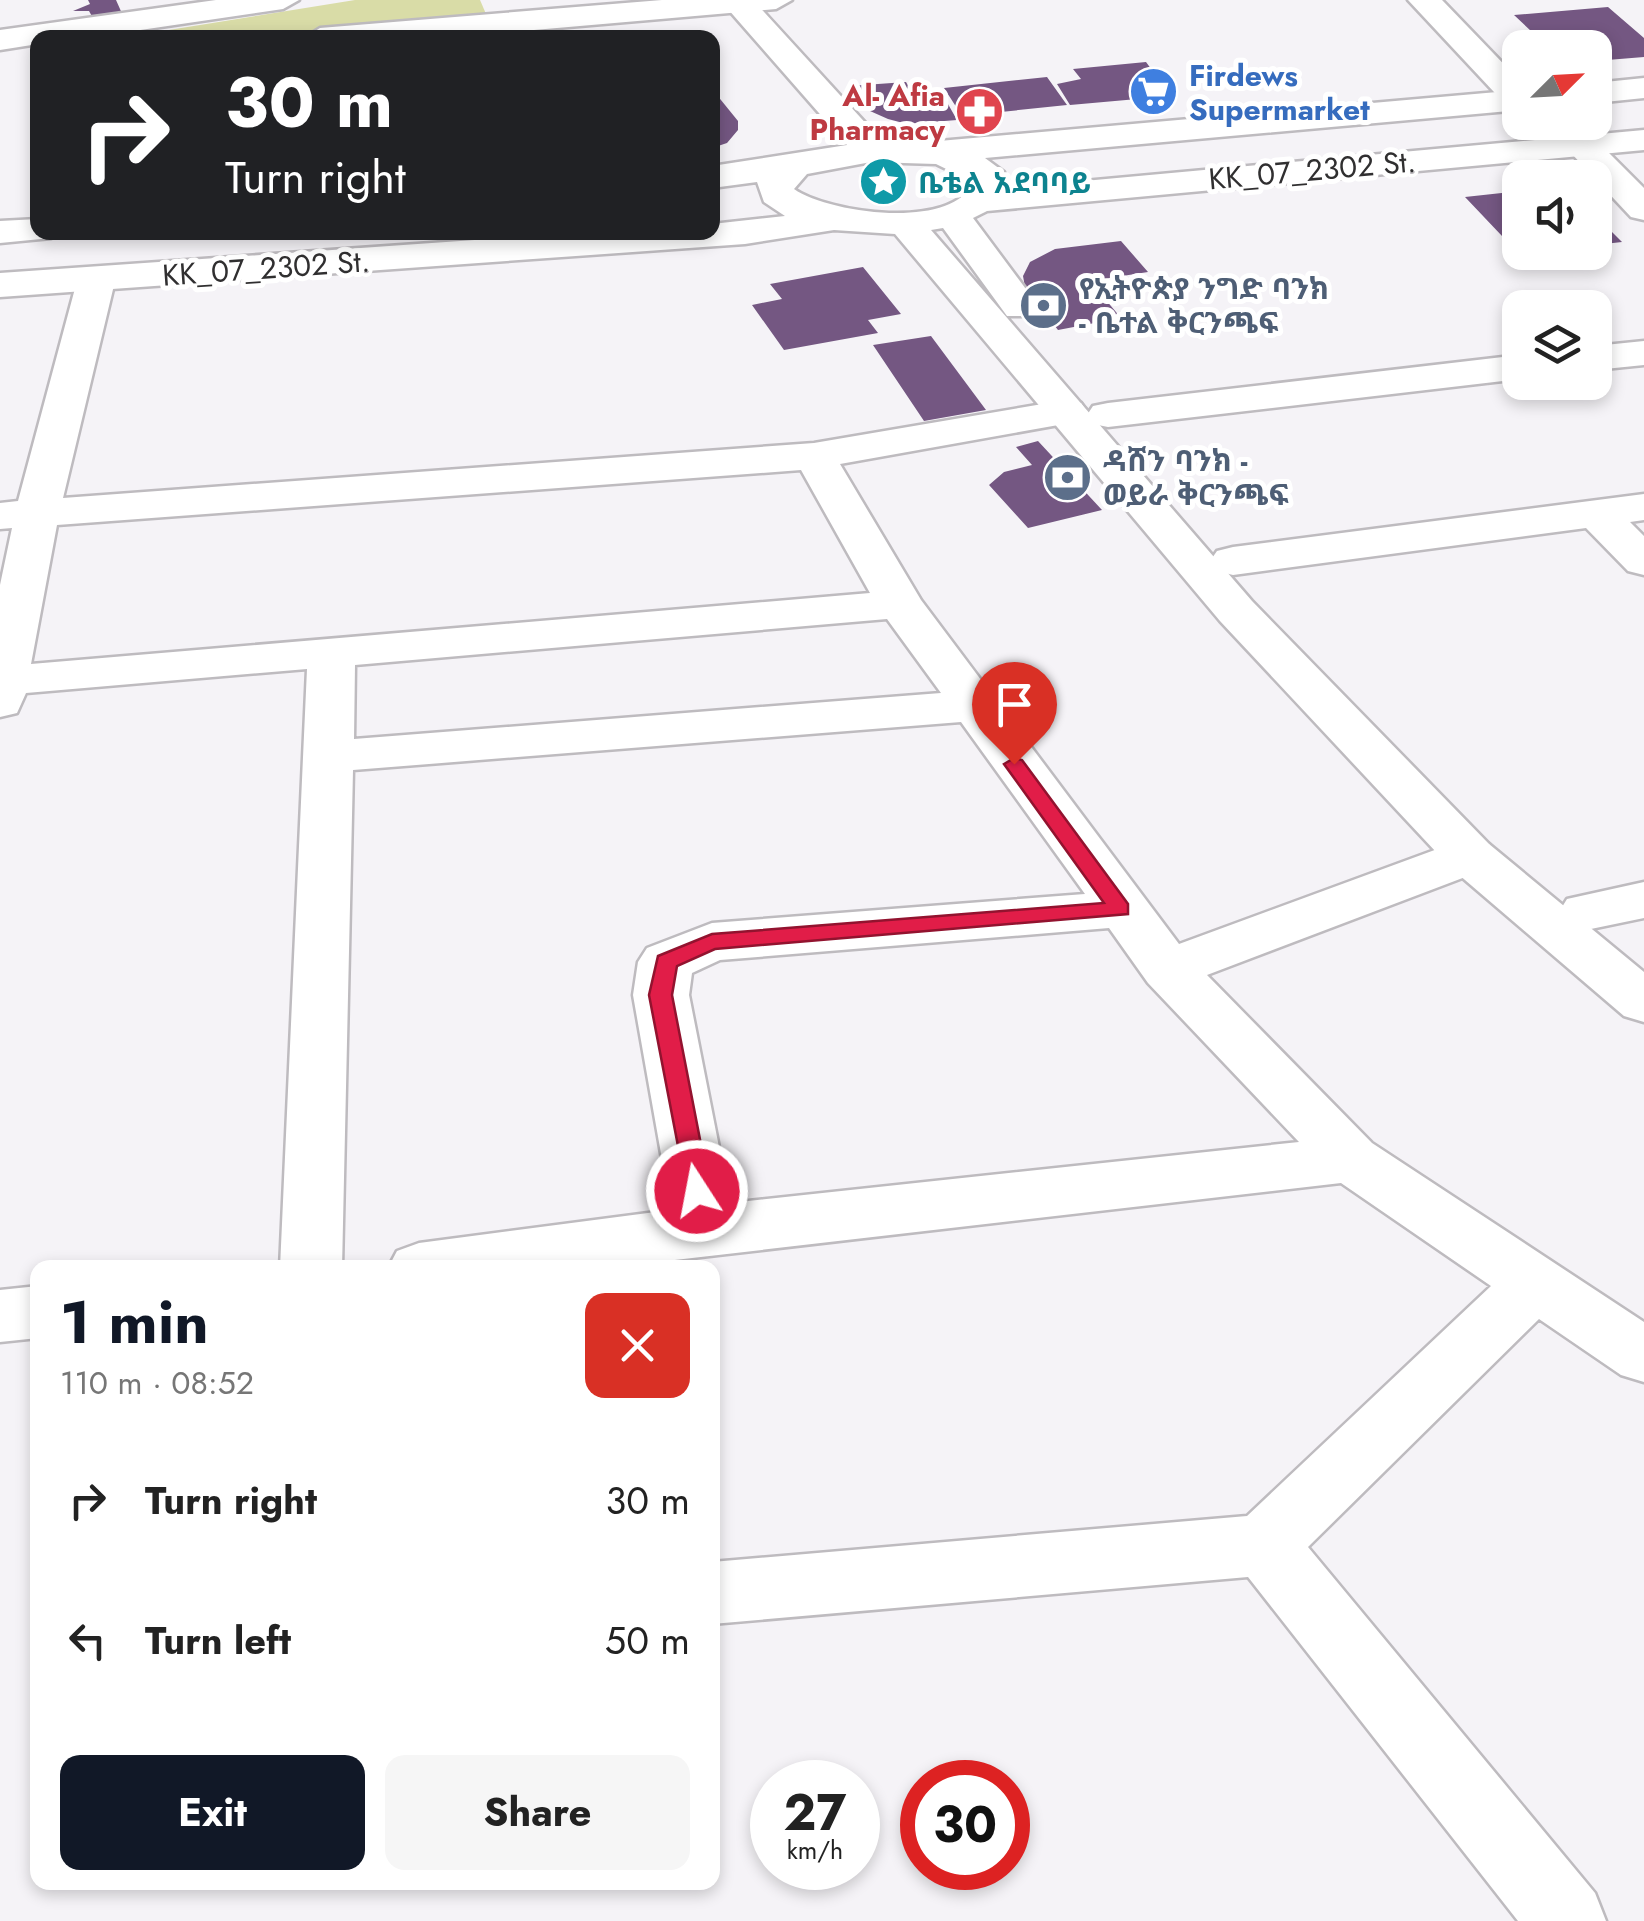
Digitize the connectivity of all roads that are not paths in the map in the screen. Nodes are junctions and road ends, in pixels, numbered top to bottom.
1 (282, 0) edge
2 (776, 0) edge
3 (1424, 0) edge
4 (721, 2) edge
5 (488, 11) edge
6 (70, 30) edge
7 (370, 30) edge
8 (30, 36) edge
9 (0, 40) edge
10 (30, 60) edge
11 (0, 62) edge
12 (1502, 81) edge
13 (1644, 88) edge
14 (1612, 91) edge
15 (1502, 102) edge
16 (838, 115) junction
17 (1644, 140) edge
18 (1021, 146) junction
19 (1583, 146) junction
20 (872, 151) junction
21 (804, 152) junction
22 (928, 153) junction
23 (722, 176) edge
24 (1160, 183) junction
25 (1644, 208) edge
26 (830, 220) junction
27 (942, 223) junction
28 (30, 230) edge
29 (789, 230) junction
30 (0, 232) edge
31 (720, 235) edge
32 (653, 240) edge
33 (1005, 244) junction
34 (96, 281) junction
35 (0, 285) edge
36 (1644, 353) edge
37 (1612, 356) edge
38 (1502, 369) edge
39 (1087, 414) junction
40 (814, 456) junction
41 (1644, 507) edge
42 (1596, 512) junction
43 (18, 514) edge
44 (1233, 560) junction
45 (1644, 561) edge
46 (900, 604) junction
47 (332, 652) junction
48 (1, 688) edge
49 (972, 706) junction
50 (332, 756) junction
51 (1470, 856) junction
52 (1644, 900) edge
53 (1120, 909) junction
54 (1586, 912) junction
55 (1644, 957) edge
56 (1168, 969) junction
57 (1644, 1002) edge
58 (1351, 1159) junction
59 (705, 1230) junction
60 (311, 1260) edge
61 (479, 1260) edge
62 (1536, 1282) junction
63 (30, 1313) edge
64 (0, 1316) edge
65 (1644, 1356) edge
66 (1264, 1544) junction
67 (720, 1592) edge
68 (1567, 1921) edge

1 - 6 street
2 - 4 street
3 - 12 street
4 - 5 street
4 - 16 street
4 - 21 street
5 - 7 street
8 - 9 street
10 - 11 street
13 - 14 street
15 - 18 street, KK_07_2302 St.
16 - 18 street
16 - 20 street
17 - 19 street, KK_07_2302 St.
18 - 22 street, KK_07_2302 St.
19 - 24 street, KK_07_2302 St.
19 - 25 street
20 - 21 street
20 - 22 street
21 - 23 street
21 - 26 street
22 - 27 street
24 - 27 street, KK_07_2302 St.
24 - 33 street
26 - 27 street, KK_07_2302 St.
26 - 29 street, KK_07_2302 St.
27 - 29 street
27 - 33 street
27 - 39 street
28 - 30 street
29 - 31 street, KK_07_2302 St.
32 - 34 street, KK_07_2302 St.
33 - 39 street
34 - 35 street, KK_07_2302 St.
34 - 43 street
36 - 37 street
38 - 39 street
39 - 40 street
39 - 44 street
39 - 51 street
40 - 43 street
40 - 46 street
41 - 42 street
42 - 44 street
42 - 45 street
43 - 48 street
44 - 54 street
46 - 47 street
46 - 49 street
47 - 48 street
47 - 50 street
49 - 50 street
49 - 53 street
50 - 60 street
51 - 56 street
51 - 57 street
52 - 54 street
53 - 56 street
53 - 59 street
54 - 55 street
56 - 58 street
58 - 59 street
58 - 62 street
59 - 61 street
62 - 65 street
62 - 66 street
63 - 64 street
66 - 67 street
66 - 68 street

